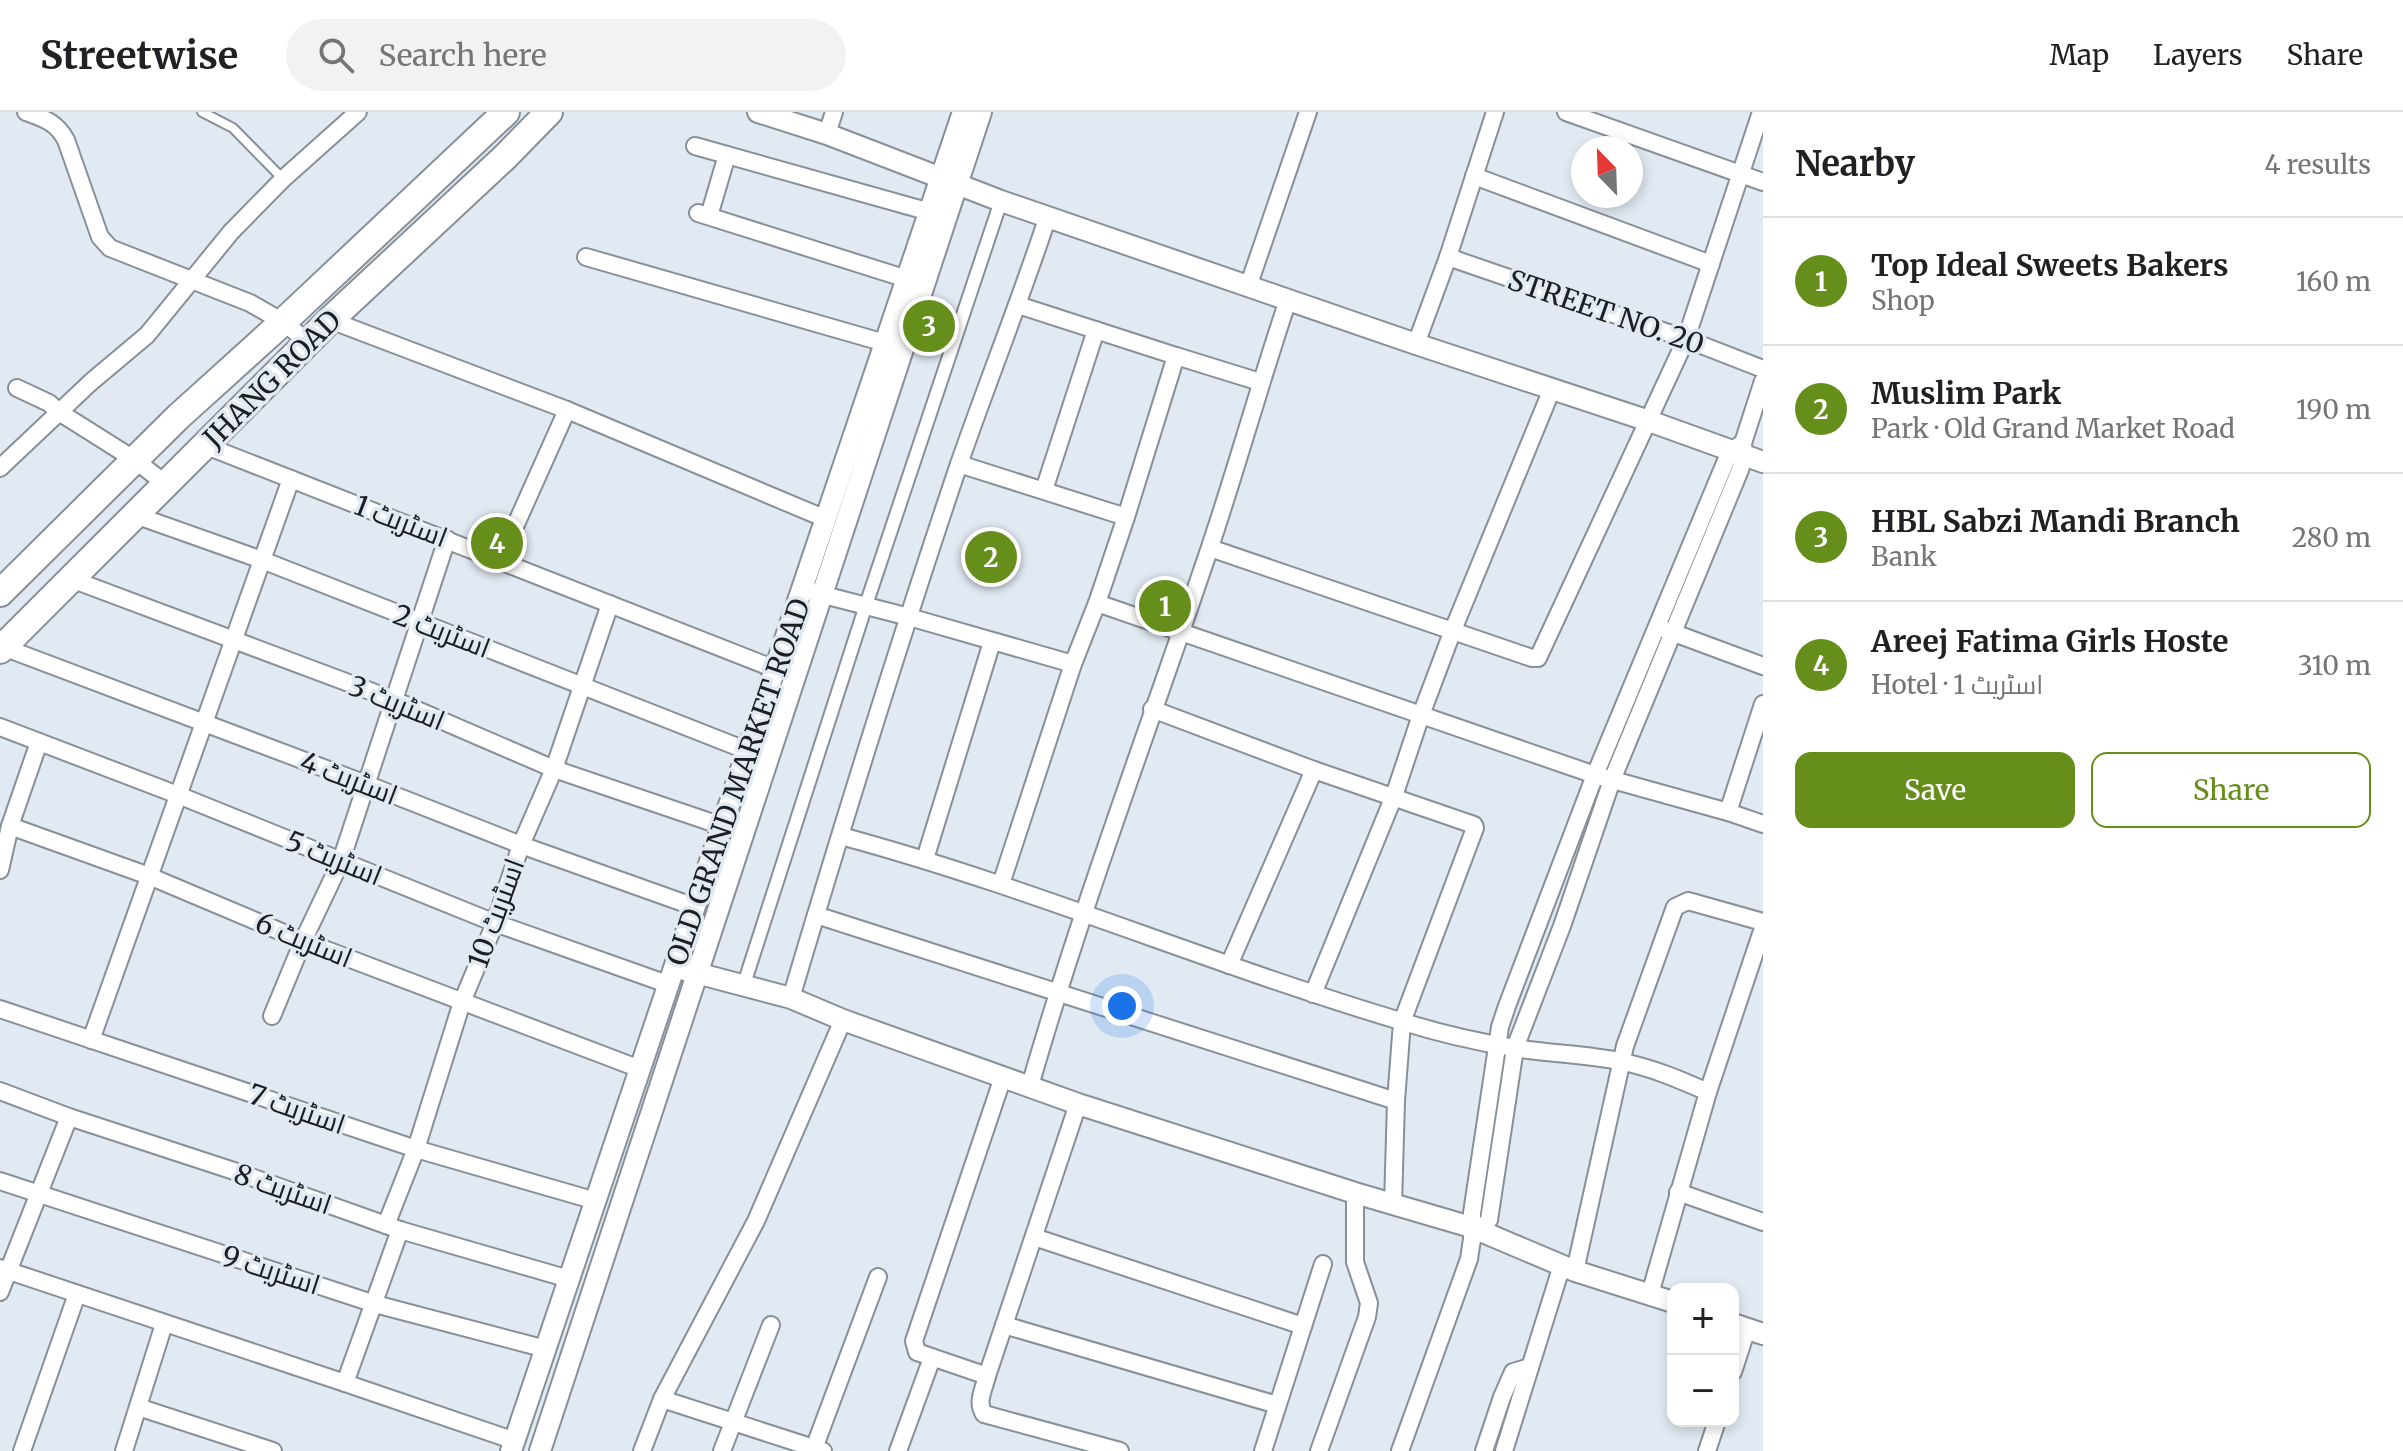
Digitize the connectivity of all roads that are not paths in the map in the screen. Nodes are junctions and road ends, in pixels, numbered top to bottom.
1 (26, 112) edge
2 (202, 112) edge
3 (358, 112) edge
4 (506, 112) edge
5 (549, 112) edge
6 (758, 112) edge
7 (834, 112) edge
8 (963, 112) edge
9 (981, 112) edge
10 (1308, 112) edge
11 (1495, 112) edge
12 (1566, 112) edge
13 (1761, 112) edge
14 (827, 134) junction
15 (695, 146) dead end
16 (727, 155) junction
17 (1741, 173) junction
18 (1474, 176) junction
19 (283, 179) junction
20 (949, 180) junction
21 (1763, 182) edge
22 (1001, 201) junction
23 (930, 212) junction
24 (1048, 216) junction
25 (586, 257) dead end
26 (1448, 257) junction
27 (1711, 264) junction
28 (907, 279) junction
29 (193, 280) junction
30 (1248, 287) junction
31 (1288, 300) junction
32 (1018, 305) junction
33 (330, 320) junction
34 (283, 322) junction
35 (1096, 330) junction
36 (1686, 339) junction
37 (308, 342) junction
38 (885, 343) junction
39 (1416, 344) junction
40 (1176, 356) junction
41 (1763, 369) edge
42 (1763, 381) edge
43 (1260, 382) junction
44 (17, 388) dead end
45 (1552, 389) junction
46 (567, 410) junction
47 (59, 412) junction
48 (1649, 421) junction
49 (204, 445) junction
50 (1745, 453) edge
51 (135, 460) junction
52 (959, 464) junction
53 (0, 468) edge
54 (291, 479) junction
55 (167, 485) junction
56 (1044, 490) junction
57 (135, 515) junction
58 (1126, 517) junction
59 (826, 519) junction
60 (447, 539) junction
61 (1210, 548) junction
62 (262, 560) junction
63 (500, 560) junction
64 (71, 579) junction
65 (812, 592) junction
66 (0, 593) edge
67 (1097, 603) junction
68 (610, 604) junction
69 (866, 605) junction
70 (909, 617) junction
71 (420, 622) junction
72 (1657, 627) junction
73 (1453, 630) junction
74 (1180, 632) junction
75 (1673, 633) junction
76 (234, 639) junction
77 (992, 642) junction
78 (1, 649) edge
79 (1073, 664) junction
80 (1763, 666) edge
81 (775, 669) junction
82 (583, 686) junction
83 (394, 700) junction
84 (1763, 704) edge
85 (1152, 709) junction
86 (1421, 715) junction
87 (204, 723) junction
88 (0, 727) edge
89 (39, 742) junction
90 (748, 751) junction
91 (554, 769) junction
92 (1314, 770) junction
93 (1595, 775) junction
94 (1612, 780) junction
95 (366, 784) junction
96 (178, 795) junction
97 (1394, 796) junction
98 (1728, 812) junction
99 (1763, 824) edge
100 (10, 826) junction
101 (722, 826) junction
102 (841, 836) junction
103 (521, 845) junction
104 (925, 859) junction
105 (341, 861) junction
106 (0, 870) edge
107 (149, 876) junction
108 (1001, 884) junction
109 (695, 907) junction
110 (816, 915) junction
111 (1084, 915) junction
112 (1763, 922) edge
113 (495, 923) junction
114 (1763, 928) edge
115 (303, 941) junction
116 (1229, 965) junction
117 (697, 974) junction
118 (673, 976) junction
119 (744, 984) junction
120 (1057, 991) junction
121 (1313, 994) junction
122 (791, 998) junction
123 (462, 1002) junction
124 (0, 1009) edge
125 (272, 1016) dead end
126 (843, 1020) junction
127 (1402, 1022) junction
128 (91, 1040) junction
129 (1497, 1045) junction
130 (1515, 1048) junction
131 (1621, 1061) junction
132 (640, 1069) junction
133 (1003, 1077) junction
134 (1030, 1086) junction
135 (0, 1091) edge
136 (1708, 1092) junction
137 (1396, 1101) junction
138 (1078, 1104) junction
139 (69, 1117) junction
140 (416, 1149) junction
141 (0, 1181) edge
142 (1678, 1192) junction
143 (1355, 1193) junction
144 (39, 1195) junction
145 (596, 1201) junction
146 (1393, 1205) junction
147 (1763, 1222) edge
148 (393, 1228) junction
149 (1475, 1232) junction
150 (1034, 1237) junction
151 (1323, 1264) dead end
152 (1568, 1268) junction
153 (4, 1269) edge
154 (878, 1277) dead end
155 (569, 1279) junction
156 (0, 1292) edge
157 (77, 1294) junction
158 (1650, 1294) junction
159 (1667, 1300) edge
160 (375, 1304) junction
161 (164, 1324) junction
162 (771, 1325) dead end
163 (1004, 1325) junction
164 (1303, 1326) junction
165 (1748, 1329) edge
166 (546, 1349) junction
167 (1739, 1355) edge
168 (932, 1358) junction
169 (1530, 1367) junction
170 (987, 1376) junction
171 (345, 1383) junction
172 (662, 1399) junction
173 (1277, 1405) junction
174 (138, 1407) junction
175 (733, 1422) junction
176 (1715, 1427) edge
177 (1076, 1445) edge
178 (513, 1446) edge
179 (816, 1450) edge
180 (22, 1451) edge
181 (124, 1451) edge
182 (273, 1451) edge
183 (540, 1451) edge
184 (642, 1451) edge
185 (722, 1451) edge
186 (898, 1451) edge
187 (1120, 1451) edge
188 (1263, 1451) edge
189 (1319, 1451) edge
190 (1400, 1451) edge
191 (1484, 1451) edge
192 (1504, 1451) edge
193 (1707, 1451) edge

1 - 29 street
2 - 19 lane
3 - 19 street
4 - 34 highway, JHANG ROAD
5 - 33 highway, JHANG ROAD
6 - 14 street
7 - 14 street
8 - 20 street, OLD GRAND MARKET ROAD
9 - 20 street, OLD GRAND MARKET ROAD
10 - 30 street
11 - 18 street
12 - 17 street
13 - 17 street
14 - 20 street
15 - 16 street
16 - 23 street
16 - 28 street
17 - 21 street
17 - 27 street
18 - 26 street
18 - 27 street
19 - 29 street
20 - 22 street
20 - 23 street, OLD GRAND MARKET ROAD
20 - 65 street, OLD GRAND MARKET ROAD
22 - 24 street
22 - 69 street
23 - 28 street, OLD GRAND MARKET ROAD
24 - 30 street
24 - 32 street
25 - 38 street
26 - 36 street, STREET NO. 20
26 - 39 street
27 - 36 street
28 - 38 street, OLD GRAND MARKET ROAD
29 - 34 street
29 - 47 street
30 - 31 street
31 - 39 street
31 - 43 street
32 - 35 street
32 - 52 street
33 - 37 highway, JHANG ROAD
33 - 46 street
34 - 37 street
34 - 51 highway, JHANG ROAD
35 - 40 street
35 - 56 street
36 - 41 street, STREET NO. 20
36 - 48 street
37 - 49 highway, JHANG ROAD
38 - 59 street, OLD GRAND MARKET ROAD
39 - 45 street
40 - 43 street
40 - 58 street
42 - 50 street
43 - 61 street
44 - 47 street
45 - 48 street
45 - 73 street
46 - 59 street
46 - 63 street
47 - 51 street
47 - 53 street
48 - 50 street
48 - 73 street
49 - 54 street, اسٹریٹ 1
49 - 55 highway, JHANG ROAD
50 - 72 street
50 - 75 street
51 - 55 street
51 - 66 highway, JHANG ROAD
52 - 56 street
52 - 70 street
54 - 60 street, اسٹریٹ 1
54 - 62 street
55 - 57 highway, JHANG ROAD
56 - 58 street
57 - 62 street, اسٹریٹ 2
57 - 64 highway, JHANG ROAD
58 - 67 street
59 - 65 street, OLD GRAND MARKET ROAD
60 - 63 street, اسٹریٹ 1
60 - 71 street
61 - 73 street
61 - 74 street
62 - 71 street, اسٹریٹ 2
62 - 76 street
63 - 68 street, اسٹریٹ 1
64 - 76 street, اسٹریٹ 3
64 - 78 highway, JHANG ROAD
65 - 69 street
65 - 81 street, OLD GRAND MARKET ROAD
65 - 117 street, OLD GRAND MARKET ROAD
67 - 74 street
67 - 79 street
68 - 81 street, اسٹریٹ 1
68 - 82 street, اسٹریٹ 10
69 - 70 street
69 - 119 street
70 - 77 street
70 - 102 street
71 - 82 street, اسٹریٹ 2
71 - 83 street
72 - 75 street
72 - 93 street
73 - 86 street
74 - 85 street
74 - 86 street
75 - 80 street
75 - 94 street
76 - 83 street, اسٹریٹ 3
76 - 87 street
77 - 79 street
77 - 104 street
78 - 87 street, اسٹریٹ 4
79 - 108 street
81 - 90 street, OLD GRAND MARKET ROAD
82 - 90 street, اسٹریٹ 2
82 - 91 street, اسٹریٹ 10
83 - 91 street, اسٹریٹ 3
83 - 95 street
84 - 98 street
85 - 92 street
85 - 111 street
86 - 93 street
86 - 97 street
87 - 95 street, اسٹریٹ 4
87 - 96 street
88 - 89 street, اسٹریٹ 5
89 - 96 street, اسٹریٹ 5
89 - 100 street
90 - 101 street, OLD GRAND MARKET ROAD
91 - 101 street, اسٹریٹ 3
91 - 103 street, اسٹریٹ 10
92 - 97 street
92 - 116 street
93 - 94 street
93 - 129 street
94 - 98 street
94 - 130 street
95 - 103 street, اسٹریٹ 4
95 - 105 street
96 - 105 street, اسٹریٹ 5
96 - 107 street
97 - 121 street
97 - 127 street
98 - 99 street
100 - 106 street
100 - 107 street, اسٹریٹ 6
101 - 109 street, OLD GRAND MARKET ROAD
102 - 104 street
102 - 110 street
103 - 109 street, اسٹریٹ 4
103 - 113 street, اسٹریٹ 10
104 - 108 street
105 - 113 street, اسٹریٹ 5
105 - 115 street
107 - 115 street, اسٹریٹ 6
107 - 128 street
108 - 111 street
109 - 118 street, OLD GRAND MARKET ROAD
110 - 120 street
110 - 122 street
111 - 116 street
111 - 120 street
112 - 131 street
113 - 118 street, اسٹریٹ 5
113 - 123 street, اسٹریٹ 10
114 - 136 street
115 - 123 street, اسٹریٹ 6
115 - 125 street
116 - 121 street
117 - 118 street
117 - 119 street
117 - 183 street, OLD GRAND MARKET ROAD
118 - 132 street, OLD GRAND MARKET ROAD
119 - 122 street
120 - 134 street
120 - 137 street
121 - 127 street
122 - 126 street
123 - 132 street, اسٹریٹ 6
123 - 140 street, اسٹریٹ 10
124 - 128 street, اسٹریٹ 7
126 - 133 street
126 - 172 street
127 - 129 street
127 - 137 street
128 - 140 street, اسٹریٹ 7
129 - 130 street
129 - 149 street
130 - 131 street
130 - 149 street
131 - 136 street
131 - 152 street
132 - 145 street, OLD GRAND MARKET ROAD
133 - 134 street
133 - 168 street
134 - 138 street
135 - 139 street, اسٹریٹ 8
136 - 142 street
137 - 146 street
138 - 143 street
138 - 150 street
139 - 144 street
139 - 148 street, اسٹریٹ 8
140 - 145 street, اسٹریٹ 7
140 - 148 street, اسٹریٹ 10
141 - 144 street, اسٹریٹ 9
142 - 147 street
142 - 158 street
143 - 146 street
143 - 189 street
144 - 153 street
144 - 160 street, اسٹریٹ 9
145 - 155 street, OLD GRAND MARKET ROAD
146 - 149 street
148 - 155 street, اسٹریٹ 8
148 - 160 street, اسٹریٹ 10
149 - 152 street
149 - 190 street
150 - 163 street
150 - 164 street
151 - 164 street
152 - 158 street
152 - 169 street
153 - 156 street
153 - 157 street
154 - 179 street
155 - 166 street, OLD GRAND MARKET ROAD
157 - 161 street
157 - 180 street
158 - 159 street
160 - 166 street, اسٹریٹ 9
160 - 171 street, اسٹریٹ 10
161 - 171 street
161 - 174 street
162 - 175 street
163 - 170 street
163 - 173 street
164 - 173 street
165 - 167 street
166 - 178 street, OLD GRAND MARKET ROAD
168 - 170 street
168 - 186 street
169 - 191 street
169 - 192 street
170 - 177 street
171 - 178 street
172 - 175 street
172 - 184 street
173 - 188 street
174 - 181 street
174 - 182 street
175 - 179 street
175 - 185 street
176 - 193 street
177 - 187 street

